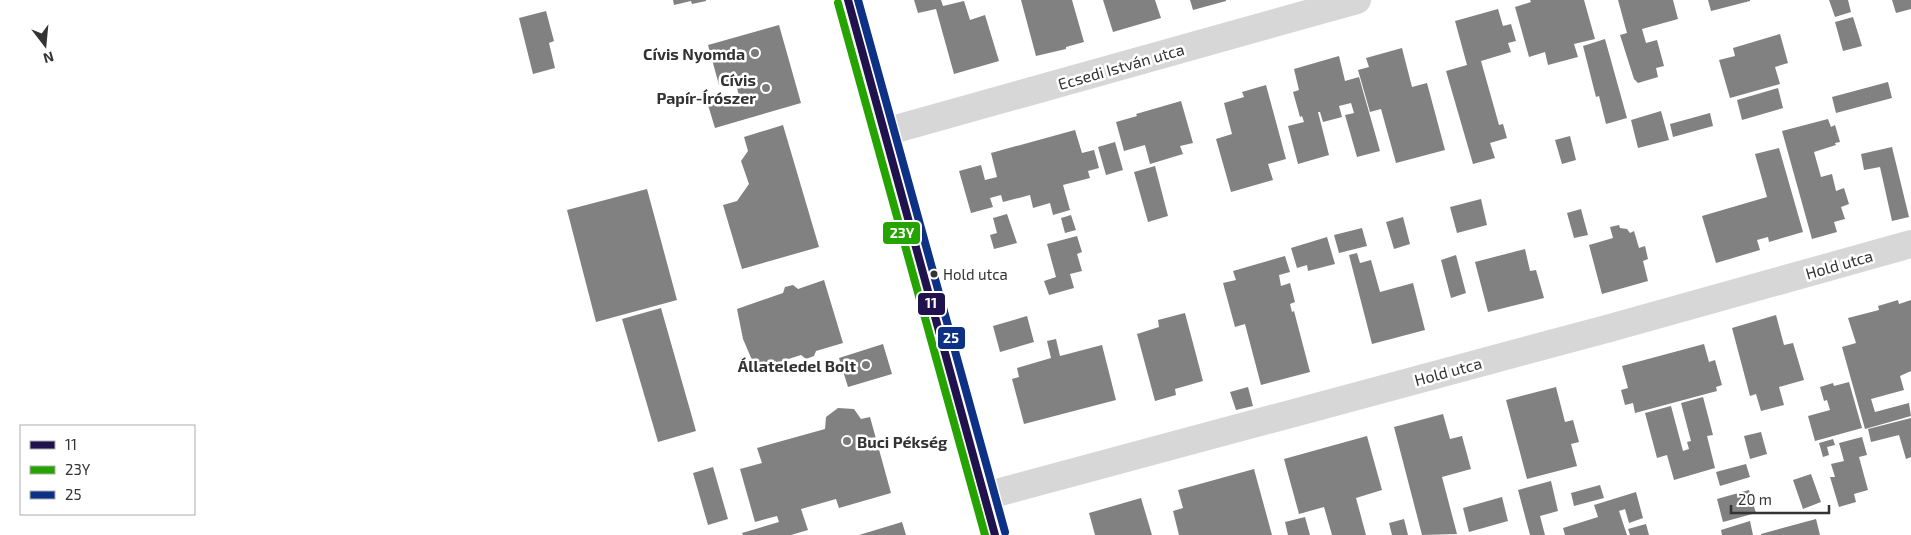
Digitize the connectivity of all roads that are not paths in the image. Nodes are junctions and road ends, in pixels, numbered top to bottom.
1 (848, 0) edge
2 (1357, 0) edge
3 (885, 132) junction
4 (1911, 244) edge
5 (984, 496) junction
6 (995, 535) edge

1 - 3 street
2 - 3 street, Ecsedi István utca
3 - 5 street
4 - 5 street, Hold utca
5 - 6 street

